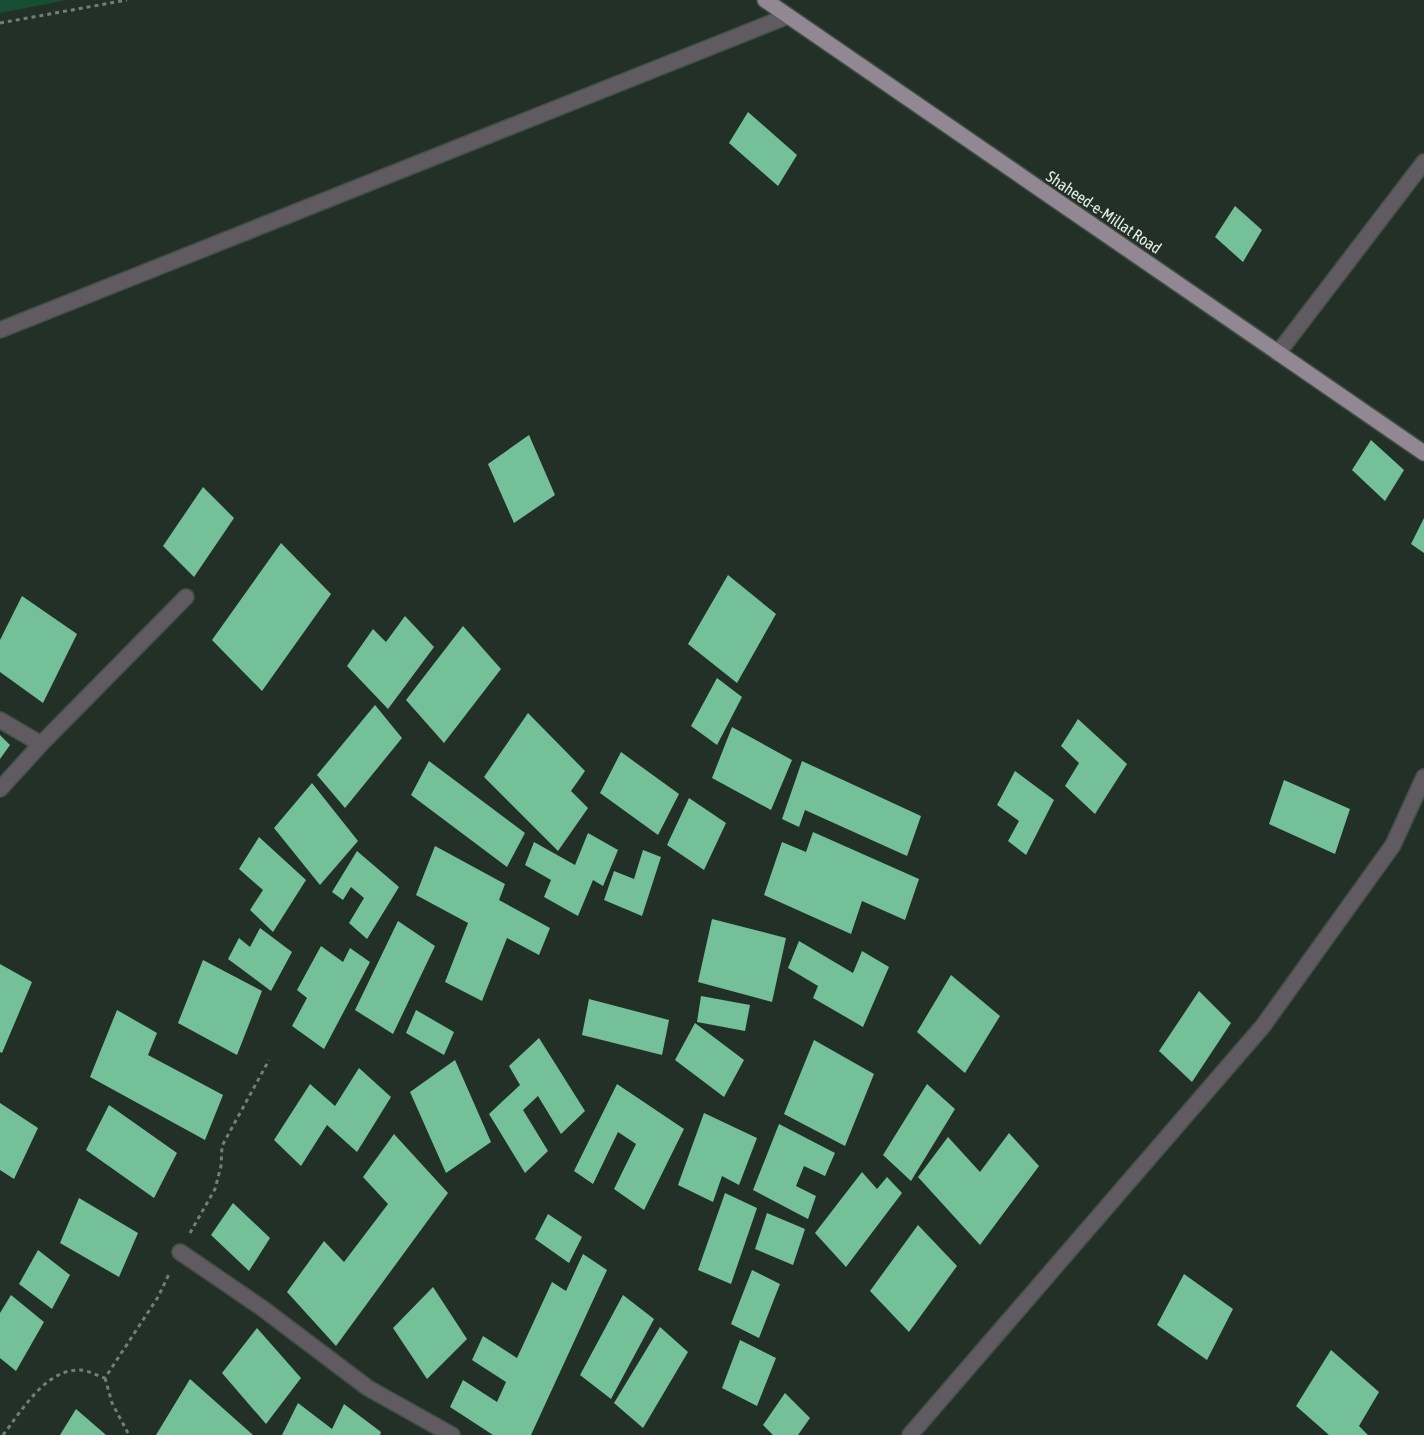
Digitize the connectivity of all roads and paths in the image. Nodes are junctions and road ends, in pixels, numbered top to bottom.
1 (127, 0) edge
2 (765, 0) edge
3 (788, 16) junction
4 (0, 23) edge
5 (1424, 162) edge
6 (0, 330) edge
7 (1278, 353) junction
8 (1424, 453) edge
9 (186, 597) dead end
10 (0, 720) edge
11 (41, 744) junction
12 (1424, 777) edge
13 (0, 790) edge
14 (269, 1060) dead end
15 (180, 1252) junction
16 (105, 1378) junction
17 (2, 1435) edge
18 (129, 1435) edge
19 (452, 1435) edge
20 (910, 1435) edge

1 - 4 path
2 - 3 main road, Shaheed-e-Millat Road
3 - 6 street
3 - 7 main road, Shaheed-e-Millat Road
5 - 7 street
7 - 8 main road, Shaheed-e-Millat Road
9 - 11 street
10 - 11 street
11 - 13 street
12 - 20 street
14 - 15 path
15 - 16 path
15 - 19 street
16 - 17 path
16 - 18 path

